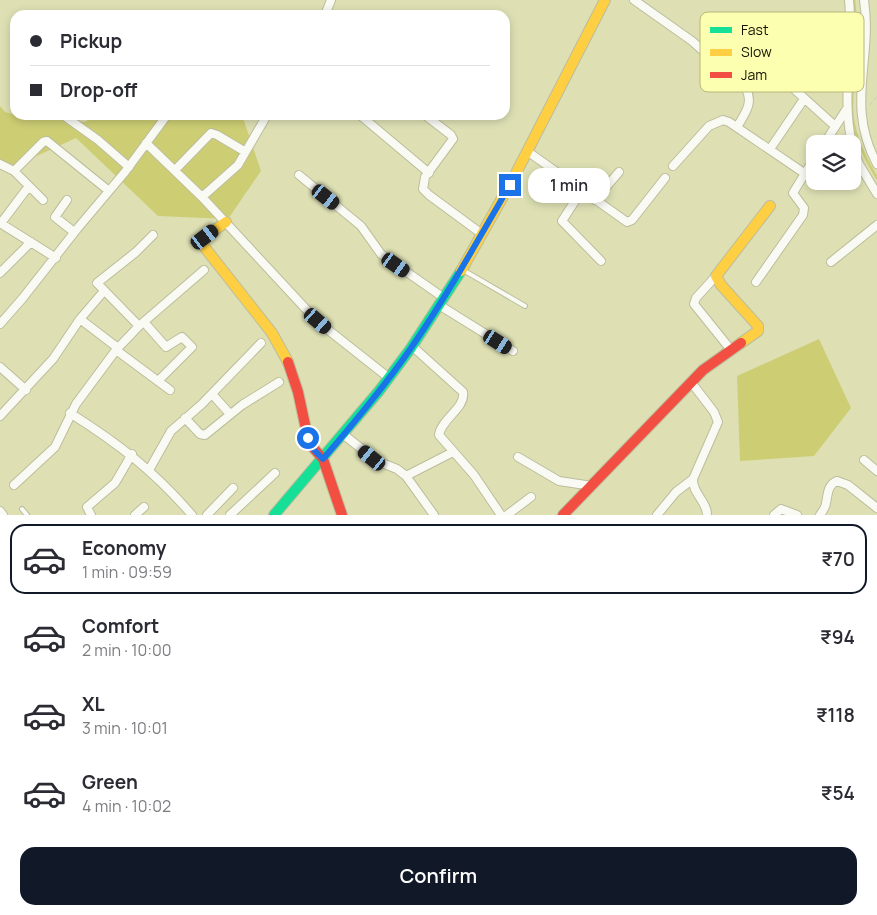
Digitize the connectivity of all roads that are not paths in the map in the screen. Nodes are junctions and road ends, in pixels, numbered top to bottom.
1 (605, 0) edge
2 (634, 0) edge
3 (864, 0) edge
4 (700, 47) edge
5 (864, 60) edge
6 (747, 92) edge
7 (796, 92) edge
8 (847, 92) edge
9 (862, 92) edge
10 (804, 99) junction
11 (846, 110) junction
12 (70, 120) edge
13 (163, 120) edge
14 (264, 120) edge
15 (366, 120) edge
16 (432, 120) edge
17 (835, 126) junction
18 (737, 127) junction
19 (830, 135) edge
20 (850, 135) edge
21 (146, 143) junction
22 (770, 150) junction
23 (244, 151) junction
24 (527, 151) junction
25 (0, 164) edge
26 (877, 164) edge
27 (673, 166) dead end
28 (861, 167) edge
29 (175, 170) junction
30 (806, 170) edge
31 (14, 171) junction
32 (125, 172) junction
33 (429, 172) junction
34 (619, 172) dead end
35 (804, 173) junction
36 (299, 175) dead end
37 (665, 178) dead end
38 (29, 186) junction
39 (582, 190) junction
40 (109, 191) junction
41 (877, 194) edge
42 (202, 197) junction
43 (44, 200) dead end
44 (67, 200) dead end
45 (595, 200) junction
46 (770, 206) dead end
47 (226, 222) junction
48 (0, 223) edge
49 (877, 225) edge
50 (74, 232) junction
51 (153, 234) dead end
52 (482, 234) junction
53 (31, 242) junction
54 (56, 258) junction
55 (601, 261) dead end
56 (831, 262) dead end
57 (461, 268) junction
58 (204, 270) dead end
59 (0, 273) edge
60 (716, 276) junction
61 (756, 282) dead end
62 (104, 291) junction
63 (441, 302) junction
64 (525, 306) dead end
65 (80, 318) junction
66 (0, 324) edge
67 (142, 324) junction
68 (260, 343) dead end
69 (412, 346) junction
70 (117, 349) junction
71 (730, 350) junction
72 (513, 351) dead end
73 (0, 367) edge
74 (390, 378) junction
75 (158, 381) junction
76 (278, 382) dead end
77 (692, 382) junction
78 (26, 390) junction
79 (170, 390) dead end
80 (212, 394) junction
81 (70, 413) junction
82 (230, 414) junction
83 (0, 416) edge
84 (186, 418) junction
85 (344, 434) junction
86 (454, 452) junction
87 (132, 454) junction
88 (518, 457) dead end
89 (864, 460) dead end
90 (319, 463) junction
91 (149, 470) junction
92 (877, 471) edge
93 (275, 473) dead end
94 (406, 476) junction
95 (693, 479) junction
96 (14, 485) dead end
97 (592, 486) junction
98 (233, 488) dead end
99 (531, 497) dead end
100 (144, 507) dead end
101 (877, 508) edge
102 (22, 509) dead end
103 (0, 511) edge
104 (3, 515) edge
105 (26, 515) edge
106 (91, 515) edge
107 (135, 515) edge
108 (192, 515) edge
109 (207, 515) edge
110 (230, 515) edge
111 (274, 515) edge
112 (342, 515) edge
113 (434, 515) edge
114 (501, 515) edge
115 (508, 515) edge
116 (562, 515) edge
117 (657, 515) edge
118 (707, 515) edge
119 (774, 515) edge
120 (797, 515) edge
121 (820, 515) edge

1 - 24 street
2 - 4 street
3 - 5 street
6 - 18 street
7 - 10 street
8 - 11 street
9 - 26 street
10 - 17 street
10 - 22 street
11 - 17 street
11 - 20 street
12 - 32 street
13 - 21 street
14 - 23 street
15 - 33 street
16 - 33 street
17 - 19 street
18 - 22 street
18 - 27 street
21 - 29 street
21 - 32 street
22 - 35 street
23 - 29 street
23 - 42 street
24 - 39 street
24 - 52 street
25 - 31 street
28 - 41 street
29 - 42 street
30 - 35 street
31 - 38 street
31 - 40 street
32 - 40 street
33 - 52 street
34 - 45 street
35 - 61 street
36 - 63 street
37 - 45 street
38 - 43 street
38 - 48 street
39 - 45 street
39 - 55 street
40 - 50 street
42 - 47 street
44 - 50 street
46 - 60 street
47 - 74 street
47 - 90 street
48 - 53 street
49 - 56 street
50 - 54 street
51 - 62 street
52 - 57 street
53 - 54 street
53 - 59 street
54 - 66 street
57 - 63 street
57 - 64 lane
58 - 67 street
60 - 71 street
60 - 71 street
62 - 65 street
62 - 67 street
63 - 69 street
63 - 72 street
65 - 70 street
65 - 78 street
67 - 70 street
67 - 75 street
68 - 80 street
69 - 74 street
69 - 86 street
70 - 75 street
70 - 81 street
71 - 77 street
73 - 78 street
74 - 85 street
75 - 79 street
76 - 82 street
77 - 95 street
77 - 97 street
78 - 83 street
80 - 82 street
80 - 84 street
81 - 87 street
81 - 96 street
82 - 84 street
84 - 91 street
85 - 90 street
85 - 94 street
86 - 94 street
86 - 114 street
87 - 91 street
87 - 106 street
88 - 97 street
89 - 92 street
90 - 111 street
90 - 112 street
91 - 108 street
93 - 110 street
94 - 113 street
95 - 117 street
95 - 118 street
97 - 116 street
98 - 109 street
99 - 115 street
100 - 107 street
101 - 121 street
102 - 105 lane
103 - 104 street
119 - 120 street

